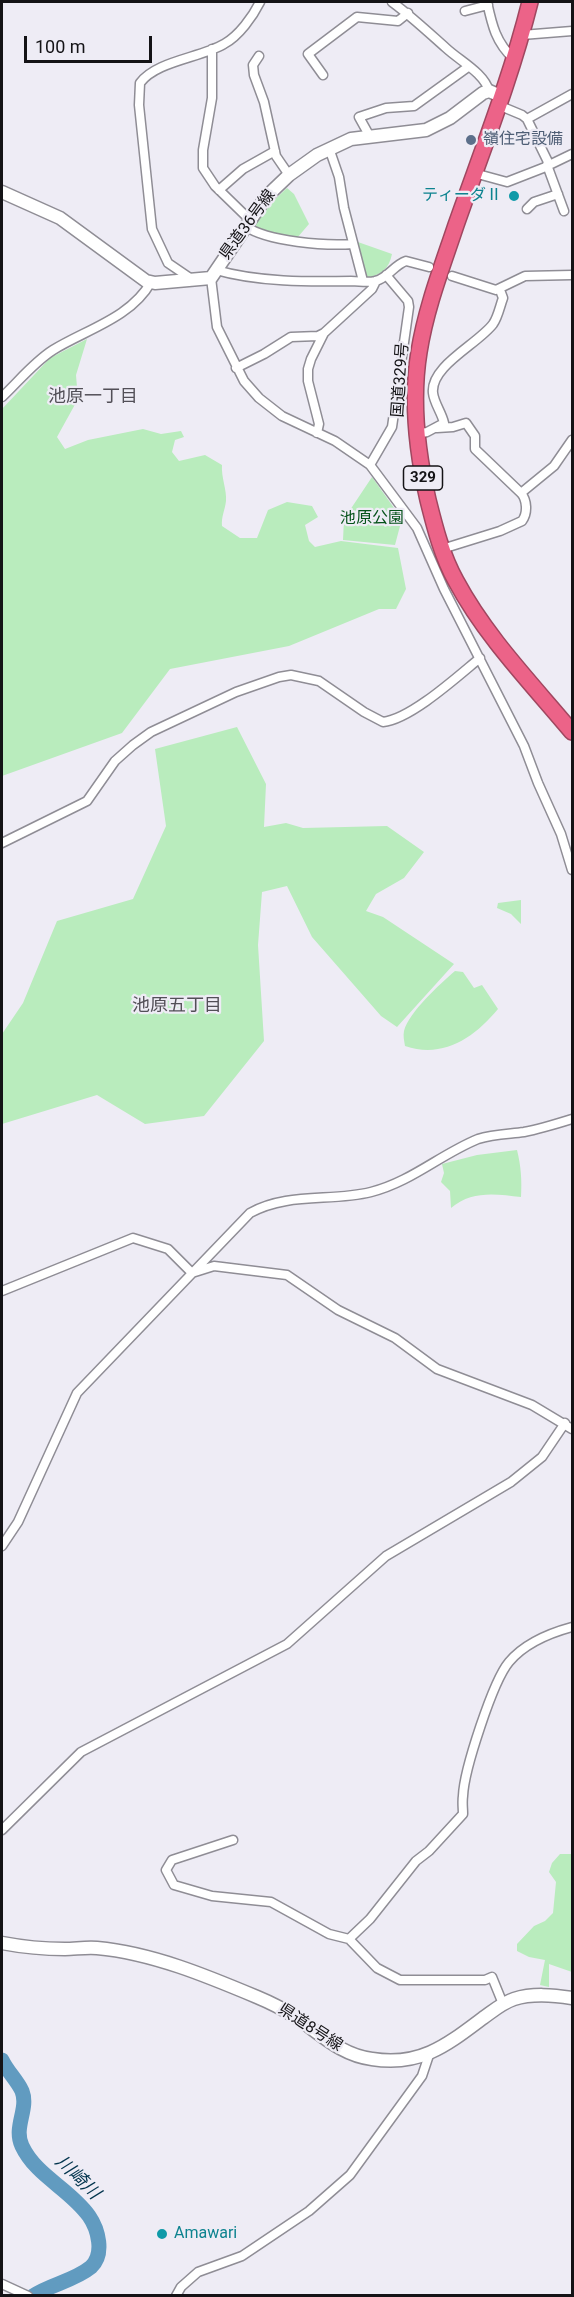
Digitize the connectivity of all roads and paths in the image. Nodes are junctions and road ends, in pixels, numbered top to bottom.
1 (260, 2) edge
2 (392, 2) edge
3 (530, 2) edge
4 (488, 3) edge
5 (465, 11) dead end
6 (408, 13) junction
7 (573, 31) edge
8 (522, 35) junction
9 (212, 49) junction
10 (259, 56) dead end
11 (514, 59) junction
12 (468, 67) junction
13 (323, 75) dead end
14 (573, 94) edge
15 (496, 98) junction
16 (527, 119) junction
17 (369, 135) junction
18 (329, 148) junction
19 (275, 151) junction
20 (573, 154) edge
21 (548, 164) junction
22 (474, 173) junction
23 (289, 175) junction
24 (219, 190) junction
25 (2, 192) edge
26 (558, 194) junction
27 (527, 209) dead end
28 (564, 211) dead end
29 (248, 223) junction
30 (353, 244) junction
31 (429, 267) dead end
32 (214, 274) junction
33 (386, 275) junction
34 (573, 275) edge
35 (452, 276) dead end
36 (190, 278) junction
37 (363, 280) junction
38 (376, 281) junction
39 (151, 282) junction
40 (500, 290) junction
41 (324, 333) junction
42 (236, 368) junction
43 (2, 398) edge
44 (437, 428) junction
45 (317, 433) junction
46 (417, 434) junction
47 (573, 440) edge
48 (370, 465) junction
49 (521, 493) junction
50 (442, 549) junction
51 (450, 584) junction
52 (480, 658) junction
53 (573, 732) edge
54 (2, 843) edge
55 (573, 870) edge
56 (573, 1119) edge
57 (192, 1273) junction
58 (2, 1291) edge
59 (569, 1426) edge
60 (2, 1546) edge
61 (573, 1627) edge
62 (2, 1830) edge
63 (233, 1840) dead end
64 (349, 1939) junction
65 (2, 1943) edge
66 (573, 1998) edge
67 (503, 2004) junction
68 (429, 2055) junction
69 (2, 2284) edge
70 (28, 2295) edge
71 (176, 2295) edge

1 - 9 street
2 - 6 street
3 - 8 highway, 国道329号 / 329
4 - 5 street
4 - 11 street
6 - 12 street
6 - 13 street
7 - 8 street
8 - 11 highway, 国道329号 / 329
9 - 24 street
9 - 36 street
10 - 19 street
11 - 15 highway, 国道329号 / 329
12 - 15 street
12 - 17 street
14 - 16 street
15 - 16 street
15 - 17 main road, 県道36号線
15 - 22 highway, 国道329号 / 329
16 - 21 street
17 - 18 main road, 県道36号線
18 - 23 main road, 県道36号線
18 - 30 street
19 - 23 street
19 - 24 street
20 - 21 street
21 - 22 street
21 - 26 street
22 - 46 highway, 国道329号 / 329
23 - 29 main road, 県道36号線
24 - 29 street
25 - 39 main road
26 - 27 street
26 - 28 street
29 - 30 street
29 - 32 main road, 県道36号線
30 - 37 street
31 - 33 street
32 - 36 main road, 県道36号線
32 - 37 street
32 - 42 street
33 - 38 street
33 - 48 street
34 - 40 street
35 - 40 street
36 - 39 main road, 県道36号線
37 - 38 street
38 - 41 street
39 - 43 street
40 - 44 street
41 - 42 street
41 - 45 street
42 - 45 street
44 - 46 street
44 - 49 street
45 - 48 street
46 - 50 highway, 国道329号 / 329
47 - 49 street
48 - 51 street
49 - 50 street
50 - 51 highway, 国道329号 / 329
51 - 52 street
51 - 53 highway, 国道329号 / 329
52 - 54 street
52 - 55 street
56 - 57 street
57 - 58 street
57 - 59 street
57 - 60 street
59 - 62 street
61 - 64 street
63 - 64 street
64 - 67 street
65 - 68 main road, 県道8号線
66 - 67 main road, 県道8号線
67 - 68 main road, 県道8号線
68 - 71 street
69 - 70 street

